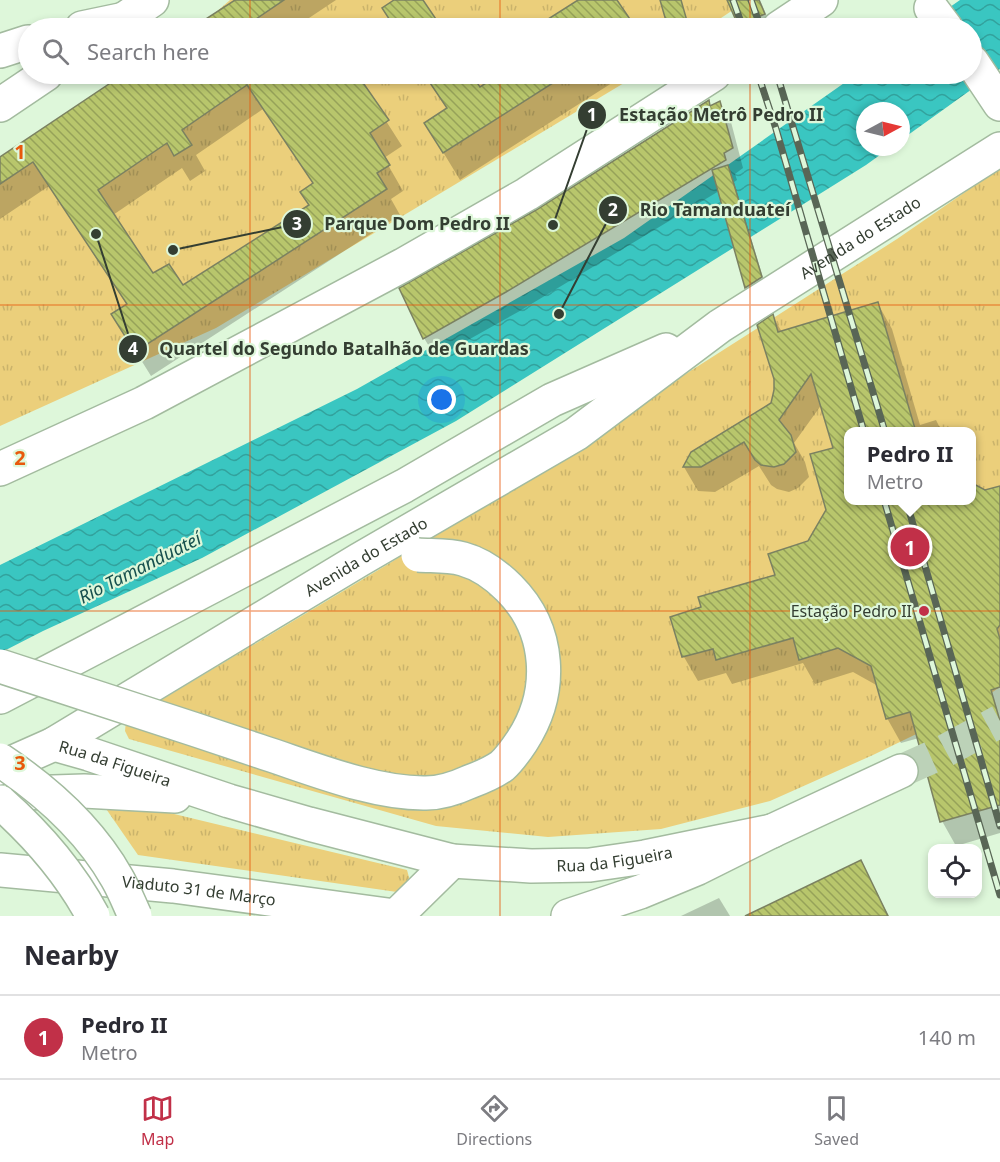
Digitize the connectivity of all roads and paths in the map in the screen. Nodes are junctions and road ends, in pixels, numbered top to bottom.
1 (152, 0) edge
2 (821, 0) edge
3 (125, 18) edge
4 (795, 18) edge
5 (18, 45) edge
6 (0, 51) edge
7 (982, 77) edge
8 (31, 84) edge
9 (698, 84) edge
10 (996, 98) edge
11 (0, 105) edge
12 (1000, 148) edge
13 (720, 326) junction
14 (0, 469) edge
15 (358, 560) junction
16 (0, 666) edge
17 (0, 697) edge
18 (0, 744) edge
19 (54, 744) junction
20 (0, 760) edge
21 (0, 768) edge
22 (902, 771) tunnel mouth
23 (0, 795) edge
24 (229, 801) junction
25 (0, 802) edge
26 (772, 831) junction
27 (452, 861) junction
28 (0, 870) edge
29 (93, 916) edge
30 (135, 916) edge
31 (395, 916) edge
32 (568, 916) edge

1 - 3 main road
2 - 4 main road
5 - 6 main road
7 - 10 main road
8 - 11 main road
9 - 14 main road
12 - 13 main road, Avenida do Estado
13 - 15 main road, Avenida do Estado
13 - 17 main road, Avenida do Estado
15 - 16 main road, bridge
15 - 19 main road, Avenida do Estado
18 - 19 main road, Rua da Figueira
19 - 21 main road, Avenida do Estado
19 - 24 main road, Rua da Figueira
20 - 30 main road, bridge
22 - 26 main road, Rua da Figueira
23 - 24 main road, Rua da Figueira
24 - 27 main road, Rua da Figueira
25 - 29 main road, bridge
26 - 27 main road, Rua da Figueira
26 - 32 main road, Rua da Figueira
27 - 31 main road
28 - 31 main road, Viaduto 31 de Março

